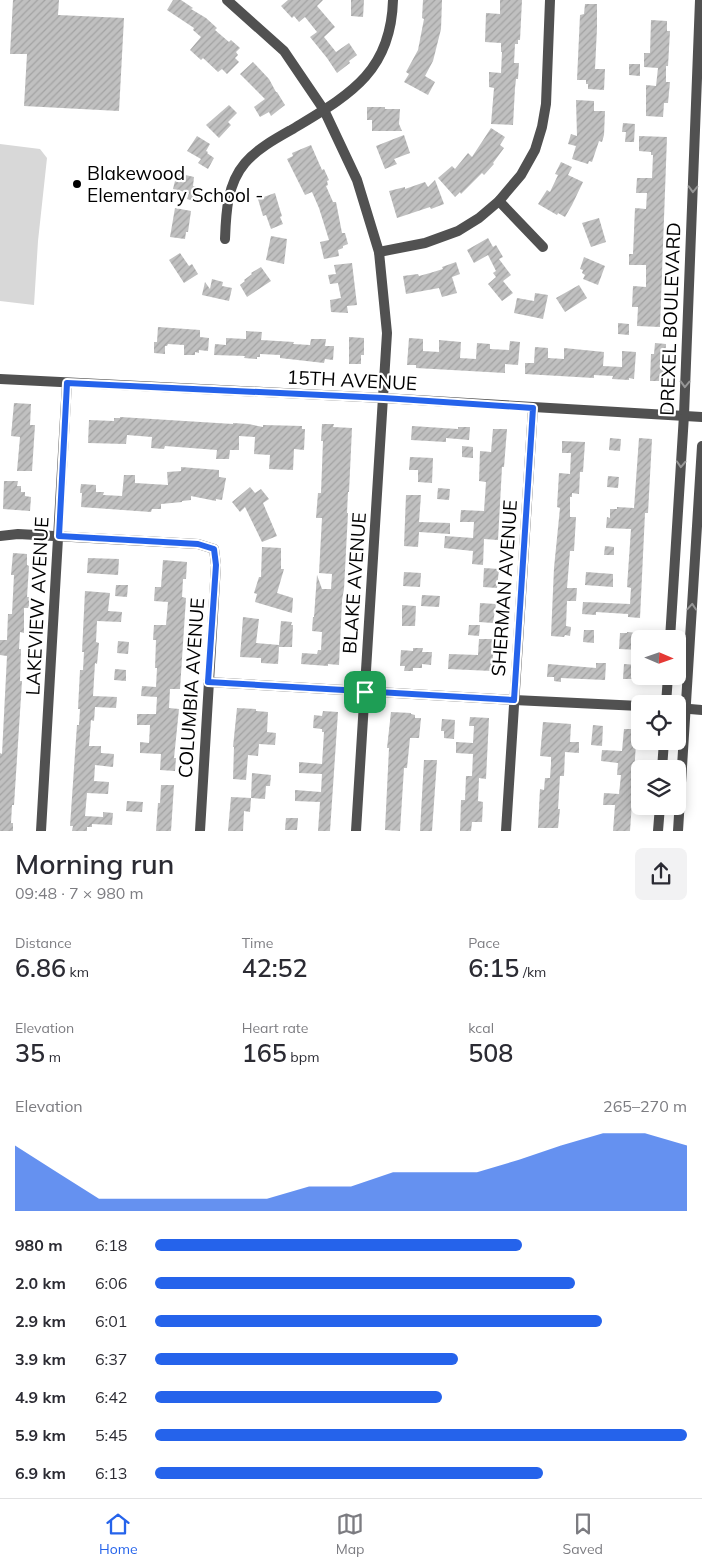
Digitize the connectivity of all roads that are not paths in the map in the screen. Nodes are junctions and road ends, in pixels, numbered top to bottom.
1 (228, 0) edge
2 (394, 0) edge
3 (550, 0) edge
4 (700, 0) edge
5 (324, 110) junction
6 (499, 201) junction
7 (225, 239) dead end
8 (542, 247) dead end
9 (379, 252) junction
10 (0, 379) edge
11 (67, 383) junction
12 (384, 398) junction
13 (533, 408) junction
14 (684, 415) junction
15 (702, 417) edge
16 (702, 446) edge
17 (0, 536) edge
18 (59, 536) junction
19 (671, 630) edge
20 (208, 682) junction
21 (365, 692) junction
22 (683, 695) edge
23 (514, 700) junction
24 (631, 706) edge
25 (686, 708) edge
26 (702, 710) edge
27 (681, 750) edge
28 (659, 815) edge
29 (41, 830) edge
30 (200, 830) edge
31 (356, 830) edge
32 (506, 830) edge
33 (658, 830) edge
34 (678, 830) edge

1 - 5 street, BLAKE AVENUE
2 - 5 street
3 - 6 street
4 -> 14 street, DREXEL BOULEVARD
5 - 7 street
5 - 9 street, BLAKE AVENUE
6 - 8 street
6 - 9 street
9 - 12 street, BLAKE AVENUE
10 - 11 street, 15TH AVENUE
11 - 12 street, 15TH AVENUE
11 - 18 street, LAKEVIEW AVENUE
12 - 13 street, 15TH AVENUE
12 - 21 street, BLAKE AVENUE
13 - 14 street, 15TH AVENUE
13 - 23 street, SHERMAN AVENUE
14 - 15 street, 15TH AVENUE
14 -> 19 street, DREXEL BOULEVARD
22 -> 16 street
17 - 18 street
18 - 20 street, COLUMBIA AVENUE
18 - 29 street, LAKEVIEW AVENUE
20 - 21 street
20 - 30 street, COLUMBIA AVENUE
21 - 23 street
21 - 31 street, BLAKE AVENUE
23 - 24 street
23 - 32 street, SHERMAN AVENUE
25 - 26 street
27 - 34 street
28 - 33 street

